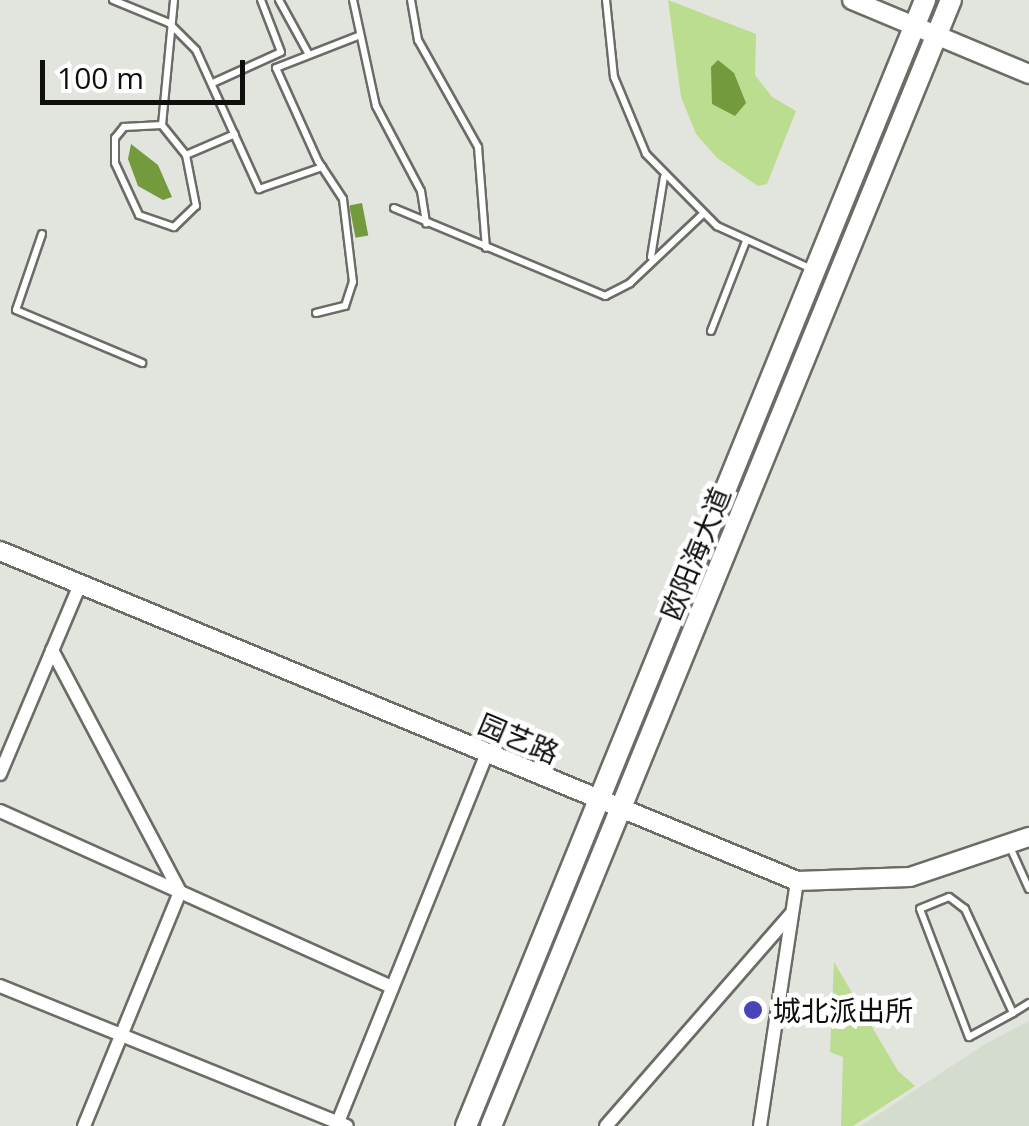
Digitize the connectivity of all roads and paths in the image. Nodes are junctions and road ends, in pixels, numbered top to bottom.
1 (113, 0) edge
2 (174, 0) edge
3 (261, 0) edge
4 (279, 0) edge
5 (353, 0) edge
6 (412, 0) edge
7 (606, 0) edge
8 (852, 0) edge
9 (925, 0) edge
10 (951, 0) edge
11 (169, 22) junction
12 (914, 26) junction
13 (936, 35) junction
14 (358, 36) junction
15 (308, 53) junction
16 (1029, 74) edge
17 (214, 82) junction
18 (162, 124) junction
19 (235, 134) junction
20 (186, 155) junction
21 (322, 167) junction
22 (664, 177) junction
23 (394, 208) dead end
24 (702, 214) junction
25 (426, 224) junction
26 (42, 234) dead end
27 (746, 241) junction
28 (486, 248) junction
29 (652, 258) junction
30 (815, 270) junction
31 (316, 312) dead end
32 (711, 332) dead end
33 (142, 363) dead end
34 (0, 551) edge
35 (80, 584) junction
36 (52, 650) junction
37 (487, 754) junction
38 (0, 774) edge
39 (598, 800) junction
40 (620, 809) junction
41 (0, 811) edge
42 (1029, 837) edge
43 (1009, 846) junction
44 (797, 881) junction
45 (1029, 889) edge
46 (180, 892) junction
47 (792, 914) junction
48 (0, 986) edge
49 (392, 988) junction
50 (1029, 1003) edge
51 (1013, 1012) junction
52 (124, 1036) junction
53 (342, 1124) edge
54 (84, 1126) edge
55 (466, 1126) edge
56 (491, 1126) edge
57 (606, 1126) edge
58 (760, 1126) edge

1 - 11 lane
2 - 11 lane
3 - 17 lane
4 - 15 lane
5 - 14 lane
6 - 28 lane
7 - 22 lane
8 - 12 street
9 - 12 main road, 欧阳海大道
10 - 13 main road, 欧阳海大道
11 - 17 lane
11 - 18 lane
12 - 13 street
12 - 30 main road, 欧阳海大道
13 - 16 street
13 - 40 main road, 欧阳海大道
14 - 15 lane
14 - 25 lane
15 - 21 lane
17 - 19 lane
18 - 20 lane
18 - 20 lane
19 - 20 lane
19 - 21 lane
21 - 31 lane
22 - 24 lane
22 - 29 lane
23 - 25 lane
24 - 27 lane
24 - 29 lane
25 - 28 lane
26 - 33 lane
27 - 30 lane
27 - 32 lane
28 - 29 lane
30 - 39 main road, 欧阳海大道
34 - 35 street, 园艺路
35 - 36 street
35 - 37 street, 园艺路
36 - 38 street
36 - 46 street
37 - 39 street, 园艺路
37 - 49 street
39 - 40 street, 园艺路
39 - 55 main road, 欧阳海大道
40 - 44 street, 园艺路
40 - 56 main road, 欧阳海大道
41 - 46 street
42 - 43 street, 园艺路
43 - 44 street, 园艺路
43 - 45 lane
44 - 47 street
46 - 49 street
46 - 52 street
47 - 57 street
47 - 58 street
48 - 52 street
49 - 53 street
50 - 51 lane
51 - 51 lane
52 - 53 street
52 - 54 street

